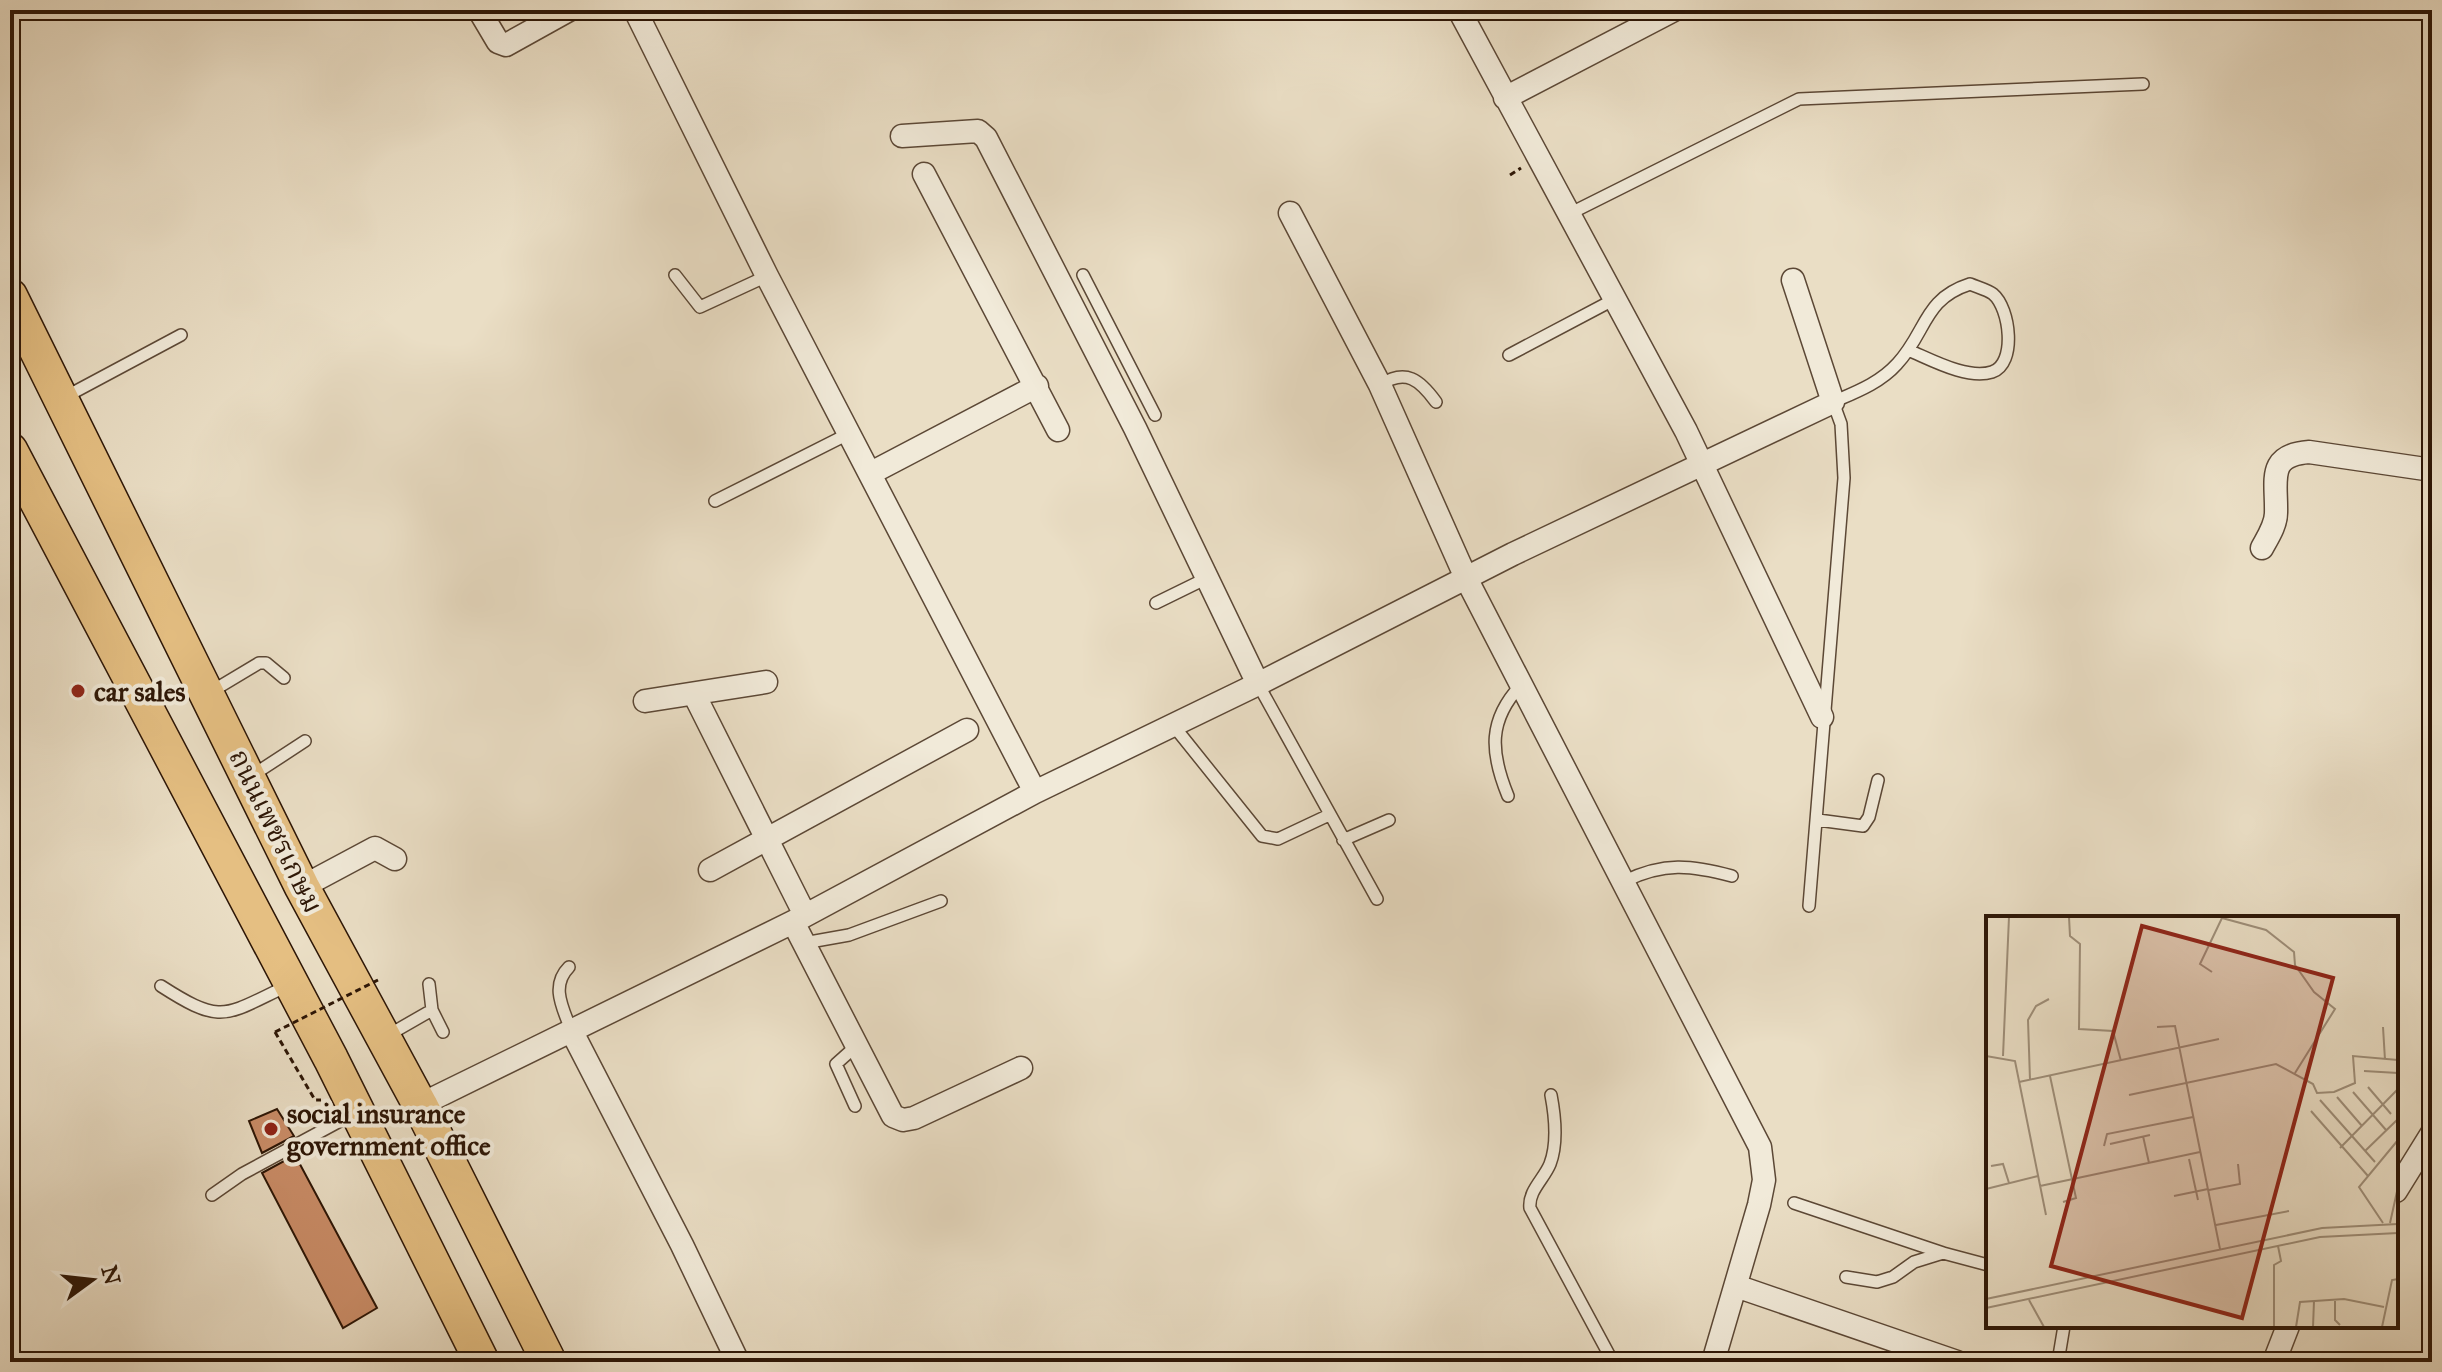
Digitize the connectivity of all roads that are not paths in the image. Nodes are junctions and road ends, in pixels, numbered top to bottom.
1 (479, 10) edge
2 (569, 10) edge
3 (635, 10) edge
4 (1459, 10) edge
5 (1674, 10) edge
6 (2143, 84) dead end
7 (1505, 98) junction
8 (902, 136) dead end
9 (924, 174) dead end
10 (1290, 213) dead end
11 (1569, 214) junction
12 (675, 275) dead end
13 (1083, 275) dead end
14 (767, 276) junction
15 (1793, 280) dead end
16 (10, 296) edge
17 (1615, 299) junction
18 (181, 335) dead end
19 (1908, 350) junction
20 (1509, 355) dead end
21 (1130, 368) junction
22 (1110, 379) junction
23 (1380, 385) junction
24 (1037, 386) junction
25 (61, 399) junction
26 (1436, 402) dead end
27 (1833, 402) junction
28 (1155, 415) dead end
29 (1058, 430) dead end
30 (851, 433) junction
31 (10, 450) edge
32 (1703, 466) junction
33 (2432, 470) edge
34 (871, 473) junction
35 (715, 501) dead end
36 (2262, 548) dead end
37 (1207, 578) junction
38 (1466, 578) junction
39 (1156, 603) dead end
40 (284, 678) dead end
41 (766, 682) dead end
42 (1258, 684) junction
43 (1522, 684) junction
44 (208, 693) junction
45 (695, 696) junction
46 (645, 701) dead end
47 (1822, 717) junction
48 (1173, 725) junction
49 (967, 730) dead end
50 (305, 741) dead end
51 (249, 777) junction
52 (1878, 780) dead end
53 (1035, 792) junction
54 (1508, 796) dead end
55 (1329, 815) junction
56 (1389, 820) dead end
57 (1818, 820) junction
58 (765, 837) junction
59 (1343, 840) junction
60 (395, 859) dead end
61 (710, 870) dead end
62 (1732, 876) dead end
63 (1625, 881) junction
64 (302, 887) junction
65 (1377, 899) dead end
66 (941, 901) dead end
67 (1809, 906) dead end
68 (798, 918) junction
69 (804, 943) junction
70 (569, 967) dead end
71 (291, 984) junction
72 (429, 984) dead end
73 (161, 986) dead end
74 (432, 1010) junction
75 (571, 1030) junction
76 (443, 1032) dead end
77 (385, 1037) junction
78 (855, 1047) junction
79 (1021, 1068) dead end
80 (1551, 1095) dead end
81 (420, 1105) junction
82 (855, 1106) dead end
83 (355, 1108) junction
84 (2432, 1133) edge
85 (2398, 1188) edge
86 (212, 1195) dead end
87 (1794, 1203) dead end
88 (1943, 1253) junction
89 (1986, 1264) edge
90 (1846, 1277) dead end
91 (1736, 1286) junction
92 (2064, 1328) edge
93 (2287, 1328) edge
94 (1920, 1356) edge
95 (482, 1362) edge
96 (549, 1362) edge
97 (738, 1362) edge
98 (1613, 1362) edge
99 (1713, 1362) edge
100 (1957, 1362) edge
101 (2058, 1362) edge
102 (2274, 1362) edge

1 - 2 street
3 - 14 street
4 - 7 street
5 - 7 street
6 - 11 lane
7 - 11 street
8 - 22 street
9 - 24 street
10 - 23 street
11 - 17 street
12 - 14 lane
13 - 21 lane
14 - 30 street
15 - 27 street
16 - 25 main road, ถนนเพชรเกษม
17 - 20 lane
17 - 32 street
18 - 25 lane
19 - 19 lane
19 - 27 lane
21 - 22 lane
21 - 28 lane
22 - 37 street
23 - 26 lane
23 - 38 street
24 - 29 street
24 - 34 street
25 - 44 main road, ถนนเพชรเกษม
27 - 32 street
27 - 47 lane
30 - 34 street
30 - 35 lane
31 - 71 main road, ถนนเพชรเกษม
32 - 38 street
32 - 47 street
33 - 36 street
34 - 53 street
37 - 39 lane
37 - 42 street
38 - 42 street
38 - 43 street
40 - 44 lane
41 - 45 street
42 - 48 street
42 - 55 lane
43 - 54 lane
43 - 63 street
44 - 51 main road, ถนนเพชรเกษม
45 - 46 street
45 - 58 street
47 - 57 lane
48 - 53 street
48 - 55 lane
49 - 58 street
50 - 51 lane
51 - 64 main road, ถนนเพชรเกษม
52 - 57 lane
53 - 68 street
55 - 59 lane
56 - 59 lane
57 - 67 lane
58 - 61 street
58 - 68 street
59 - 65 lane
60 - 64 street
62 - 63 lane
63 - 91 street
64 - 77 main road, ถนนเพชรเกษม
66 - 69 lane
68 - 69 street
68 - 75 street
69 - 78 street
70 - 75 lane
71 - 73 lane
71 - 83 main road, ถนนเพชรเกษม
72 - 74 lane
74 - 76 lane
74 - 77 lane
75 - 81 street
75 - 97 street
77 - 81 main road, ถนนเพชรเกษม
78 - 79 street
78 - 82 lane
80 - 98 lane
81 - 96 main road, ถนนเพชรเกษม
83 - 86 lane
83 - 95 main road, ถนนเพชรเกษม
84 - 85 street
87 - 88 lane
88 - 89 lane
88 - 90 lane
91 - 94 street
91 - 99 street
92 - 101 lane
93 - 102 street
94 - 100 street

